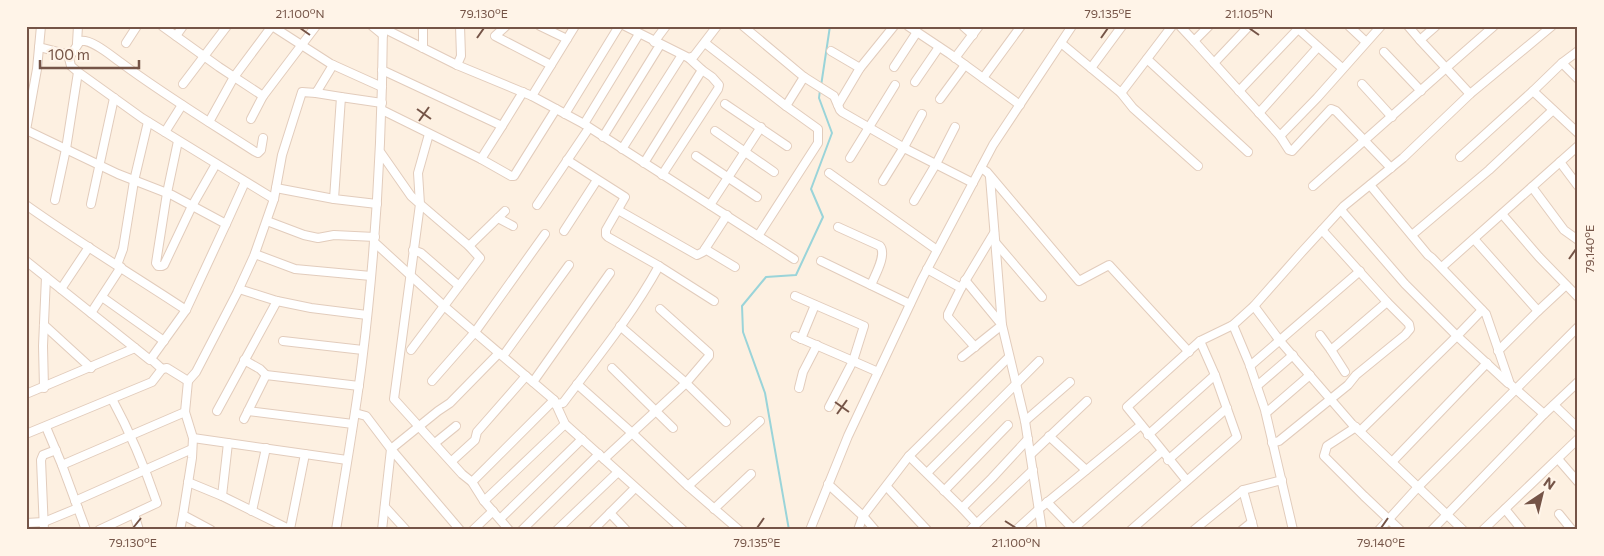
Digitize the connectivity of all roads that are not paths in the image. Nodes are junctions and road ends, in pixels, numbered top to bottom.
1 (41, 26) edge
2 (78, 26) edge
3 (137, 26) edge
4 (162, 26) edge
5 (183, 26) edge
6 (227, 26) edge
7 (272, 26) edge
8 (316, 26) edge
9 (372, 26) edge
10 (423, 26) edge
11 (460, 26) edge
12 (540, 26) edge
13 (575, 26) edge
14 (619, 26) edge
15 (625, 26) edge
16 (666, 26) edge
17 (717, 26) edge
18 (743, 26) edge
19 (894, 26) edge
20 (908, 26) edge
21 (963, 26) edge
22 (979, 26) edge
23 (1021, 26) edge
24 (1072, 26) edge
25 (1122, 26) edge
26 (1172, 26) edge
27 (1180, 26) edge
28 (1209, 26) edge
29 (1249, 26) edge
30 (1349, 26) edge
31 (1382, 26) edge
32 (1408, 26) edge
33 (1436, 26) edge
34 (1494, 26) edge
35 (504, 27) edge
36 (1297, 28) edge
37 (1547, 28) edge
38 (383, 29) edge
39 (917, 32) junction
40 (639, 34) junction
41 (973, 35) junction
42 (176, 36) junction
43 (567, 39) junction
44 (1194, 40) junction
45 (1420, 40) junction
46 (126, 42) dead end
47 (1366, 42) junction
48 (78, 43) junction
49 (657, 43) junction
50 (1061, 43) junction
51 (705, 44) junction
52 (302, 46) junction
53 (39, 47) junction
54 (939, 47) junction
55 (1318, 47) junction
56 (423, 48) junction
57 (831, 51) dead end
58 (1578, 51) edge
59 (1384, 52) dead end
60 (70, 55) junction
61 (204, 56) junction
62 (685, 57) junction
63 (955, 58) junction
64 (1147, 59) junction
65 (1214, 63) junction
66 (1562, 63) junction
67 (551, 64) junction
68 (334, 65) junction
69 (457, 65) junction
70 (964, 65) junction
71 (894, 67) dead end
72 (860, 68) junction
73 (1091, 68) junction
74 (1342, 68) junction
75 (1446, 68) junction
76 (382, 70) junction
77 (702, 70) junction
78 (78, 72) junction
79 (234, 77) junction
80 (804, 77) junction
81 (983, 78) junction
82 (1578, 79) edge
83 (915, 82) dead end
84 (183, 84) dead end
85 (895, 84) dead end
86 (1362, 84) dead end
87 (382, 87) junction
88 (1239, 91) junction
89 (1421, 91) junction
90 (1533, 91) junction
91 (523, 92) junction
92 (316, 93) junction
93 (1121, 93) junction
94 (1470, 94) junction
95 (264, 96) junction
96 (532, 96) junction
97 (341, 97) junction
98 (114, 98) junction
99 (940, 99) dead end
100 (725, 104) dead end
101 (182, 105) junction
102 (838, 105) junction
103 (1020, 105) junction
104 (786, 106) junction
105 (382, 107) junction
106 (556, 109) junction
107 (1553, 110) junction
108 (1259, 113) junction
109 (565, 114) junction
110 (922, 114) dead end
111 (1392, 117) junction
112 (251, 118) dead end
113 (148, 122) junction
114 (209, 122) junction
115 (502, 126) junction
116 (586, 126) junction
117 (761, 127) junction
118 (955, 127) dead end
119 (870, 128) junction
120 (26, 130) edge
121 (715, 131) dead end
122 (165, 132) junction
123 (1578, 133) edge
124 (429, 134) junction
125 (1280, 136) junction
126 (603, 137) junction
127 (263, 138) dead end
128 (1365, 140) junction
129 (178, 141) junction
130 (787, 146) dead end
131 (1578, 146) edge
132 (904, 148) junction
133 (66, 149) junction
134 (622, 149) junction
135 (1248, 152) dead end
136 (380, 153) junction
137 (744, 153) junction
138 (696, 156) dead end
139 (1460, 157) dead end
140 (850, 158) dead end
141 (481, 159) junction
142 (567, 160) junction
143 (1560, 162) junction
144 (644, 163) junction
145 (216, 164) junction
146 (936, 164) junction
147 (99, 165) junction
148 (1198, 166) dead end
149 (981, 168) junction
150 (1391, 168) junction
151 (774, 172) dead end
152 (829, 173) dead end
153 (662, 175) junction
154 (728, 177) junction
155 (990, 178) junction
156 (134, 180) junction
157 (597, 180) junction
158 (883, 181) dead end
159 (245, 182) junction
160 (973, 183) junction
161 (1370, 185) junction
162 (1313, 186) dead end
163 (1578, 186) edge
164 (1532, 187) junction
165 (276, 188) junction
166 (167, 193) junction
167 (758, 197) dead end
168 (274, 199) junction
169 (334, 199) junction
170 (54, 200) dead end
171 (914, 201) dead end
172 (91, 204) dead end
173 (378, 204) junction
174 (420, 204) junction
175 (26, 205) edge
176 (537, 205) dead end
177 (710, 205) junction
178 (192, 206) junction
179 (618, 210) junction
180 (1341, 210) junction
181 (505, 211) dead end
182 (1502, 214) junction
183 (727, 216) junction
184 (498, 218) junction
185 (267, 221) junction
186 (226, 224) junction
187 (513, 226) dead end
188 (838, 227) dead end
189 (1322, 230) junction
190 (564, 231) dead end
191 (994, 233) junction
192 (545, 234) dead end
193 (758, 236) junction
194 (1412, 236) junction
195 (1474, 239) junction
196 (374, 240) junction
197 (1578, 240) edge
198 (995, 242) junction
199 (470, 246) junction
200 (88, 247) junction
201 (705, 249) junction
202 (413, 250) junction
203 (937, 250) junction
204 (255, 254) junction
205 (794, 259) dead end
206 (26, 261) edge
207 (820, 261) dead end
208 (569, 265) dead end
209 (119, 266) junction
210 (659, 266) junction
211 (735, 267) dead end
212 (1442, 267) junction
213 (927, 269) junction
214 (1360, 271) junction
215 (610, 273) dead end
216 (410, 275) junction
217 (371, 276) junction
218 (46, 277) junction
219 (963, 284) junction
220 (871, 285) junction
221 (1566, 285) junction
222 (459, 286) junction
223 (61, 289) junction
224 (239, 289) junction
225 (795, 296) dead end
226 (102, 297) junction
227 (1042, 297) dead end
228 (1578, 297) edge
229 (277, 301) junction
230 (714, 302) dead end
231 (1387, 302) junction
232 (910, 304) junction
233 (815, 305) junction
234 (444, 306) junction
235 (1254, 306) junction
236 (660, 309) dead end
237 (186, 310) junction
238 (1482, 310) junction
239 (1538, 311) junction
240 (91, 313) junction
241 (367, 315) junction
242 (1233, 324) junction
243 (44, 325) junction
244 (1002, 325) junction
245 (620, 326) junction
246 (1578, 327) edge
247 (475, 332) junction
248 (1320, 335) dead end
249 (1456, 336) junction
250 (283, 341) dead end
251 (1200, 341) junction
252 (1280, 341) junction
253 (164, 342) junction
254 (817, 345) junction
255 (975, 347) junction
256 (135, 348) junction
257 (364, 350) junction
258 (411, 350) dead end
259 (1331, 350) junction
260 (1498, 351) junction
261 (1189, 352) junction
262 (501, 354) junction
263 (1293, 355) junction
264 (1009, 356) junction
265 (962, 357) dead end
266 (151, 358) junction
267 (244, 360) junction
268 (853, 361) junction
269 (1039, 361) dead end
270 (1487, 364) junction
271 (1250, 366) junction
272 (91, 368) junction
273 (612, 368) dead end
274 (162, 369) junction
275 (878, 372) junction
276 (1345, 372) dead end
277 (266, 375) junction
278 (1215, 375) junction
279 (1310, 375) junction
280 (526, 376) junction
281 (432, 381) dead end
282 (188, 382) junction
283 (533, 382) junction
284 (1070, 382) dead end
285 (1578, 382) edge
286 (686, 383) junction
287 (577, 384) junction
288 (1016, 385) junction
289 (359, 386) junction
290 (1257, 386) junction
291 (1513, 387) junction
292 (44, 388) junction
293 (799, 388) dead end
294 (26, 394) edge
295 (1330, 398) junction
296 (112, 399) junction
297 (1086, 401) dead end
298 (555, 402) junction
299 (1554, 405) junction
300 (829, 407) dead end
301 (1227, 408) junction
302 (217, 411) dead end
303 (248, 411) junction
304 (656, 411) junction
305 (184, 412) junction
306 (355, 413) junction
307 (1266, 414) junction
308 (1544, 414) junction
309 (244, 419) dead end
310 (760, 421) dead end
311 (1025, 421) junction
312 (726, 422) dead end
313 (353, 424) junction
314 (564, 424) junction
315 (1008, 424) dead end
316 (1141, 425) junction
317 (420, 426) junction
318 (456, 426) dead end
319 (46, 427) junction
320 (673, 428) dead end
321 (1578, 428) edge
322 (1358, 429) junction
323 (631, 432) junction
324 (26, 434) edge
325 (132, 435) junction
326 (1148, 435) junction
327 (1049, 436) junction
328 (192, 438) junction
329 (582, 439) junction
330 (1028, 439) junction
331 (1578, 439) edge
332 (228, 443) junction
333 (435, 443) junction
334 (1272, 443) junction
335 (192, 448) junction
336 (266, 448) junction
337 (391, 449) junction
338 (56, 450) junction
339 (1161, 452) junction
340 (305, 454) junction
341 (1031, 454) junction
342 (909, 456) junction
343 (601, 457) junction
344 (1558, 459) junction
345 (347, 460) junction
346 (1168, 460) junction
347 (452, 462) junction
348 (1392, 462) junction
349 (62, 465) junction
350 (146, 470) junction
351 (1033, 470) junction
352 (1086, 470) junction
353 (618, 472) junction
354 (927, 473) junction
355 (751, 474) dead end
356 (1282, 480) junction
357 (188, 482) junction
358 (472, 482) junction
359 (1187, 482) junction
360 (1578, 482) edge
361 (828, 484) junction
362 (688, 486) junction
363 (887, 487) junction
364 (635, 488) junction
365 (1418, 488) junction
366 (1243, 490) junction
367 (944, 491) junction
368 (222, 496) junction
369 (484, 501) junction
370 (1048, 502) junction
371 (76, 504) junction
372 (385, 507) junction
373 (962, 508) junction
374 (1039, 508) junction
375 (714, 509) junction
376 (1505, 509) junction
377 (252, 511) junction
378 (493, 512) junction
379 (610, 513) junction
380 (134, 514) junction
381 (1559, 514) dead end
382 (183, 515) junction
383 (1446, 515) junction
384 (863, 516) junction
385 (500, 519) junction
386 (1389, 519) junction
387 (26, 523) edge
388 (976, 524) junction
389 (44, 526) edge
390 (1252, 526) edge
391 (1073, 529) edge
392 (86, 530) edge
393 (99, 530) edge
394 (139, 530) edge
395 (180, 530) edge
396 (211, 530) edge
397 (290, 530) edge
398 (336, 530) edge
399 (382, 530) edge
400 (406, 530) edge
401 (460, 530) edge
402 (473, 530) edge
403 (509, 530) edge
404 (522, 530) edge
405 (557, 530) edge
406 (592, 530) edge
407 (626, 530) edge
408 (683, 530) edge
409 (738, 530) edge
410 (810, 530) edge
411 (858, 530) edge
412 (875, 530) edge
413 (927, 530) edge
414 (970, 530) edge
415 (1016, 530) edge
416 (1042, 530) edge
417 (1131, 530) edge
418 (1194, 530) edge
419 (1242, 530) edge
420 (1294, 530) edge
421 (1379, 530) edge
422 (1400, 530) edge
423 (1432, 530) edge
424 (1463, 530) edge
425 (1483, 530) edge
426 (1522, 530) edge
427 (1572, 530) edge

1 - 53 street
2 - 48 street
3 - 46 street
4 - 42 street
5 - 42 street
6 - 61 street
7 - 52 street
7 - 79 street
8 - 52 street
9 - 38 street
10 - 56 street
11 - 69 street
12 - 43 street
13 - 43 street
14 - 109 street
15 - 40 street
16 - 49 street
17 - 51 street
18 - 80 street
19 - 72 street
20 - 39 street
21 - 41 street
22 - 41 street
23 - 81 street
24 - 50 street
25 - 73 street
26 - 64 street
27 - 44 street
28 - 44 street
29 - 65 street
30 - 47 street
31 - 47 street
32 - 45 street
33 - 45 street
34 - 75 street
35 - 67 street
36 - 55 street
36 - 88 street
37 - 94 street
38 - 56 street
38 - 76 street
39 - 54 street
39 - 71 street
40 - 49 street
40 - 116 street
41 - 63 street
42 - 61 street
43 - 67 street
44 - 65 street
45 - 75 street
47 - 74 street
48 - 60 street
48 - 101 street
49 - 62 street
49 - 126 street
50 - 73 street
50 - 103 street
51 - 62 street
51 - 104 street
52 - 68 street
52 - 95 street
53 - 60 street
53 - 120 street
54 - 63 street
54 - 83 street
55 - 74 street
55 - 108 street
56 - 69 street
57 - 72 street
58 - 66 street
59 - 89 street
60 - 78 street
61 - 79 street
61 - 84 street
62 - 77 street
62 - 134 street
63 - 70 street
64 - 93 street
64 - 135 street
65 - 88 street
66 - 82 street
66 - 90 street
67 - 96 street
68 - 87 street
68 - 92 street
69 - 91 street
70 - 81 street
70 - 99 street
72 - 102 street
73 - 93 street
74 - 125 street
75 - 89 street
75 - 94 street
76 - 87 street
76 - 115 street
77 - 144 street
77 - 153 street
78 - 98 street
78 - 133 street
79 - 95 street
79 - 114 street
80 - 102 street
80 - 104 street
81 - 103 street
85 - 119 street
86 - 111 street
87 - 105 street
88 - 108 street
89 - 111 street
90 - 107 street
90 - 139 street
91 - 96 street
91 - 115 street
92 - 97 street
92 - 165 street
93 - 148 street
94 - 150 street
95 - 112 street
96 - 106 street
97 - 105 street
97 - 169 street
98 - 113 street
98 - 147 street
100 - 117 street
101 - 114 street
101 - 122 street
102 - 119 street
103 - 149 street
104 - 193 street
105 - 124 street
105 - 136 street
106 - 109 street
106 - 141 street
107 - 123 street
107 - 194 street
108 - 125 street
109 - 116 street
110 - 132 street
111 - 128 street
113 - 122 street
113 - 156 street
114 - 127 street
115 - 141 street
116 - 126 street
116 - 142 street
117 - 130 street
117 - 137 street
118 - 146 street
119 - 132 street
119 - 140 street
120 - 133 street
121 - 137 street
122 - 129 street
124 - 141 street
124 - 174 street
125 - 128 street
126 - 134 street
128 - 150 street
128 - 162 street
129 - 145 street
129 - 166 street
131 - 143 street
132 - 146 street
132 - 158 street
133 - 147 street
133 - 170 street
134 - 144 street
136 - 173 street
136 - 174 street
137 - 151 street
137 - 154 street
138 - 154 street
142 - 157 street
142 - 176 street
143 - 163 street
143 - 164 street
144 - 153 street
145 - 159 street
145 - 178 street
146 - 160 street
146 - 171 street
147 - 156 street
147 - 172 street
149 - 155 street
149 - 160 street
150 - 161 street
152 - 203 street
153 - 177 street
154 - 167 street
154 - 177 street
155 - 191 street
155 - 261 street
156 - 166 street
156 - 209 street
157 - 179 street
157 - 190 street
159 - 168 street
159 - 186 street
160 - 203 street
161 - 180 street
161 - 194 street
164 - 182 street
164 - 197 street
165 - 168 street
165 - 169 street
166 - 178 street
166 - 178 street
168 - 185 street
169 - 173 street
173 - 196 street
174 - 199 street
174 - 202 street
175 - 200 street
177 - 183 street
178 - 186 street
179 - 201 street
179 - 210 street
180 - 189 street
180 - 249 street
181 - 184 street
182 - 195 street
182 - 221 street
183 - 193 street
183 - 201 street
184 - 187 street
184 - 199 street
185 - 196 street
185 - 204 street
186 - 237 street
188 - 220 street
189 - 214 street
189 - 235 street
191 - 198 street
191 - 219 street
192 - 247 street
193 - 205 street
194 - 212 street
195 - 212 street
195 - 239 street
196 - 216 street
196 - 217 street
198 - 227 street
198 - 244 street
199 - 222 street
200 - 209 street
200 - 223 street
201 - 211 street
202 - 216 street
202 - 222 street
203 - 213 street
204 - 217 street
204 - 224 street
206 - 218 street
207 - 220 street
208 - 262 street
209 - 226 street
209 - 237 street
210 - 230 street
210 - 245 street
212 - 238 street
213 - 219 street
213 - 232 street
214 - 231 street
214 - 252 street
215 - 283 street
216 - 234 street
216 - 317 street
217 - 241 street
218 - 223 street
218 - 243 street
219 - 244 street
219 - 255 street
220 - 232 street
221 - 228 street
221 - 239 street
222 - 234 street
223 - 240 street
224 - 229 street
224 - 282 street
225 - 233 street
226 - 240 street
226 - 253 street
229 - 241 street
229 - 267 street
231 - 259 street
231 - 295 street
232 - 275 street
233 - 254 street
233 - 268 street
234 - 247 street
234 - 258 street
235 - 242 street
235 - 252 street
236 - 286 street
237 - 253 street
238 - 249 street
238 - 260 street
239 - 260 street
240 - 256 street
241 - 257 street
242 - 251 street
242 - 271 street
243 - 272 street
243 - 292 street
244 - 255 street
244 - 264 street
245 - 286 street
245 - 287 street
246 - 291 street
247 - 262 street
247 - 281 street
248 - 259 street
249 - 270 street
249 - 322 street
250 - 257 street
251 - 261 street
251 - 278 street
252 - 263 street
252 - 271 street
253 - 266 street
254 - 268 street
254 - 293 street
255 - 265 street
256 - 266 street
256 - 272 street
257 - 289 street
259 - 276 street
260 - 291 street
261 - 316 street
262 - 280 street
262 - 317 street
263 - 279 street
263 - 290 street
264 - 288 street
264 - 342 street
266 - 274 street
267 - 277 street
267 - 302 street
268 - 275 street
268 - 300 street
269 - 288 street
270 - 291 street
270 - 348 street
271 - 290 street
272 - 292 street
273 - 304 street
274 - 282 street
274 - 296 street
275 - 361 street
277 - 289 street
277 - 303 street
278 - 301 street
278 - 326 street
279 - 295 street
279 - 307 street
280 - 283 street
280 - 347 street
282 - 305 street
283 - 298 street
284 - 311 street
285 - 299 street
286 - 304 street
286 - 312 street
287 - 298 street
287 - 323 street
288 - 311 street
288 - 354 street
289 - 306 street
290 - 307 street
291 - 308 street
291 - 365 street
292 - 294 street
295 - 322 street
295 - 334 street
296 - 319 street
296 - 325 street
297 - 327 street
298 - 314 street
298 - 358 street
299 - 308 street
299 - 321 street
301 - 346 street
301 - 359 street
303 - 309 street
303 - 313 street
304 - 320 street
304 - 323 street
305 - 325 street
305 - 328 street
306 - 313 street
306 - 337 street
307 - 334 street
308 - 383 street
310 - 362 street
311 - 330 street
313 - 345 street
314 - 329 street
314 - 369 street
315 - 367 street
316 - 326 street
316 - 352 street
317 - 333 street
317 - 337 street
318 - 333 street
319 - 324 street
319 - 338 street
322 - 348 street
322 - 386 street
323 - 343 street
323 - 362 street
325 - 349 street
325 - 350 street
326 - 339 street
327 - 341 street
327 - 352 street
328 - 332 street
328 - 335 street
329 - 343 street
329 - 385 street
330 - 341 street
330 - 373 street
331 - 344 street
332 - 336 street
332 - 368 street
333 - 347 street
334 - 356 street
335 - 350 street
335 - 357 street
336 - 340 street
336 - 377 street
337 - 372 street
337 - 401 street
338 - 349 street
338 - 389 street
339 - 346 street
339 - 391 street
340 - 345 street
340 - 397 street
341 - 351 street
342 - 354 street
342 - 363 street
343 - 353 street
343 - 404 street
344 - 360 street
344 - 376 street
345 - 398 street
346 - 359 street
347 - 358 street
348 - 365 street
349 - 371 street
350 - 371 street
350 - 380 street
351 - 374 street
351 - 388 street
352 - 370 street
353 - 364 street
353 - 405 street
354 - 367 street
355 - 375 street
356 - 366 street
356 - 420 street
357 - 368 street
357 - 382 street
358 - 369 street
359 - 417 street
361 - 384 street
361 - 410 street
362 - 375 street
363 - 384 street
363 - 413 street
364 - 379 street
364 - 408 street
365 - 383 street
365 - 386 street
366 - 390 street
366 - 418 street
367 - 373 street
368 - 377 street
369 - 378 street
370 - 374 street
370 - 391 street
371 - 389 street
371 - 392 street
372 - 399 street
372 - 400 street
373 - 388 street
374 - 415 street
374 - 416 street
375 - 409 street
376 - 425 street
376 - 426 street
377 - 397 street
378 - 385 street
378 - 402 street
379 - 406 street
379 - 407 street
380 - 393 street
380 - 394 street
381 - 427 street
382 - 395 street
382 - 396 street
383 - 423 street
383 - 424 street
384 - 411 street
384 - 412 street
385 - 403 street
386 - 421 street
386 - 422 street
387 - 389 street
388 - 414 street
390 - 419 street

